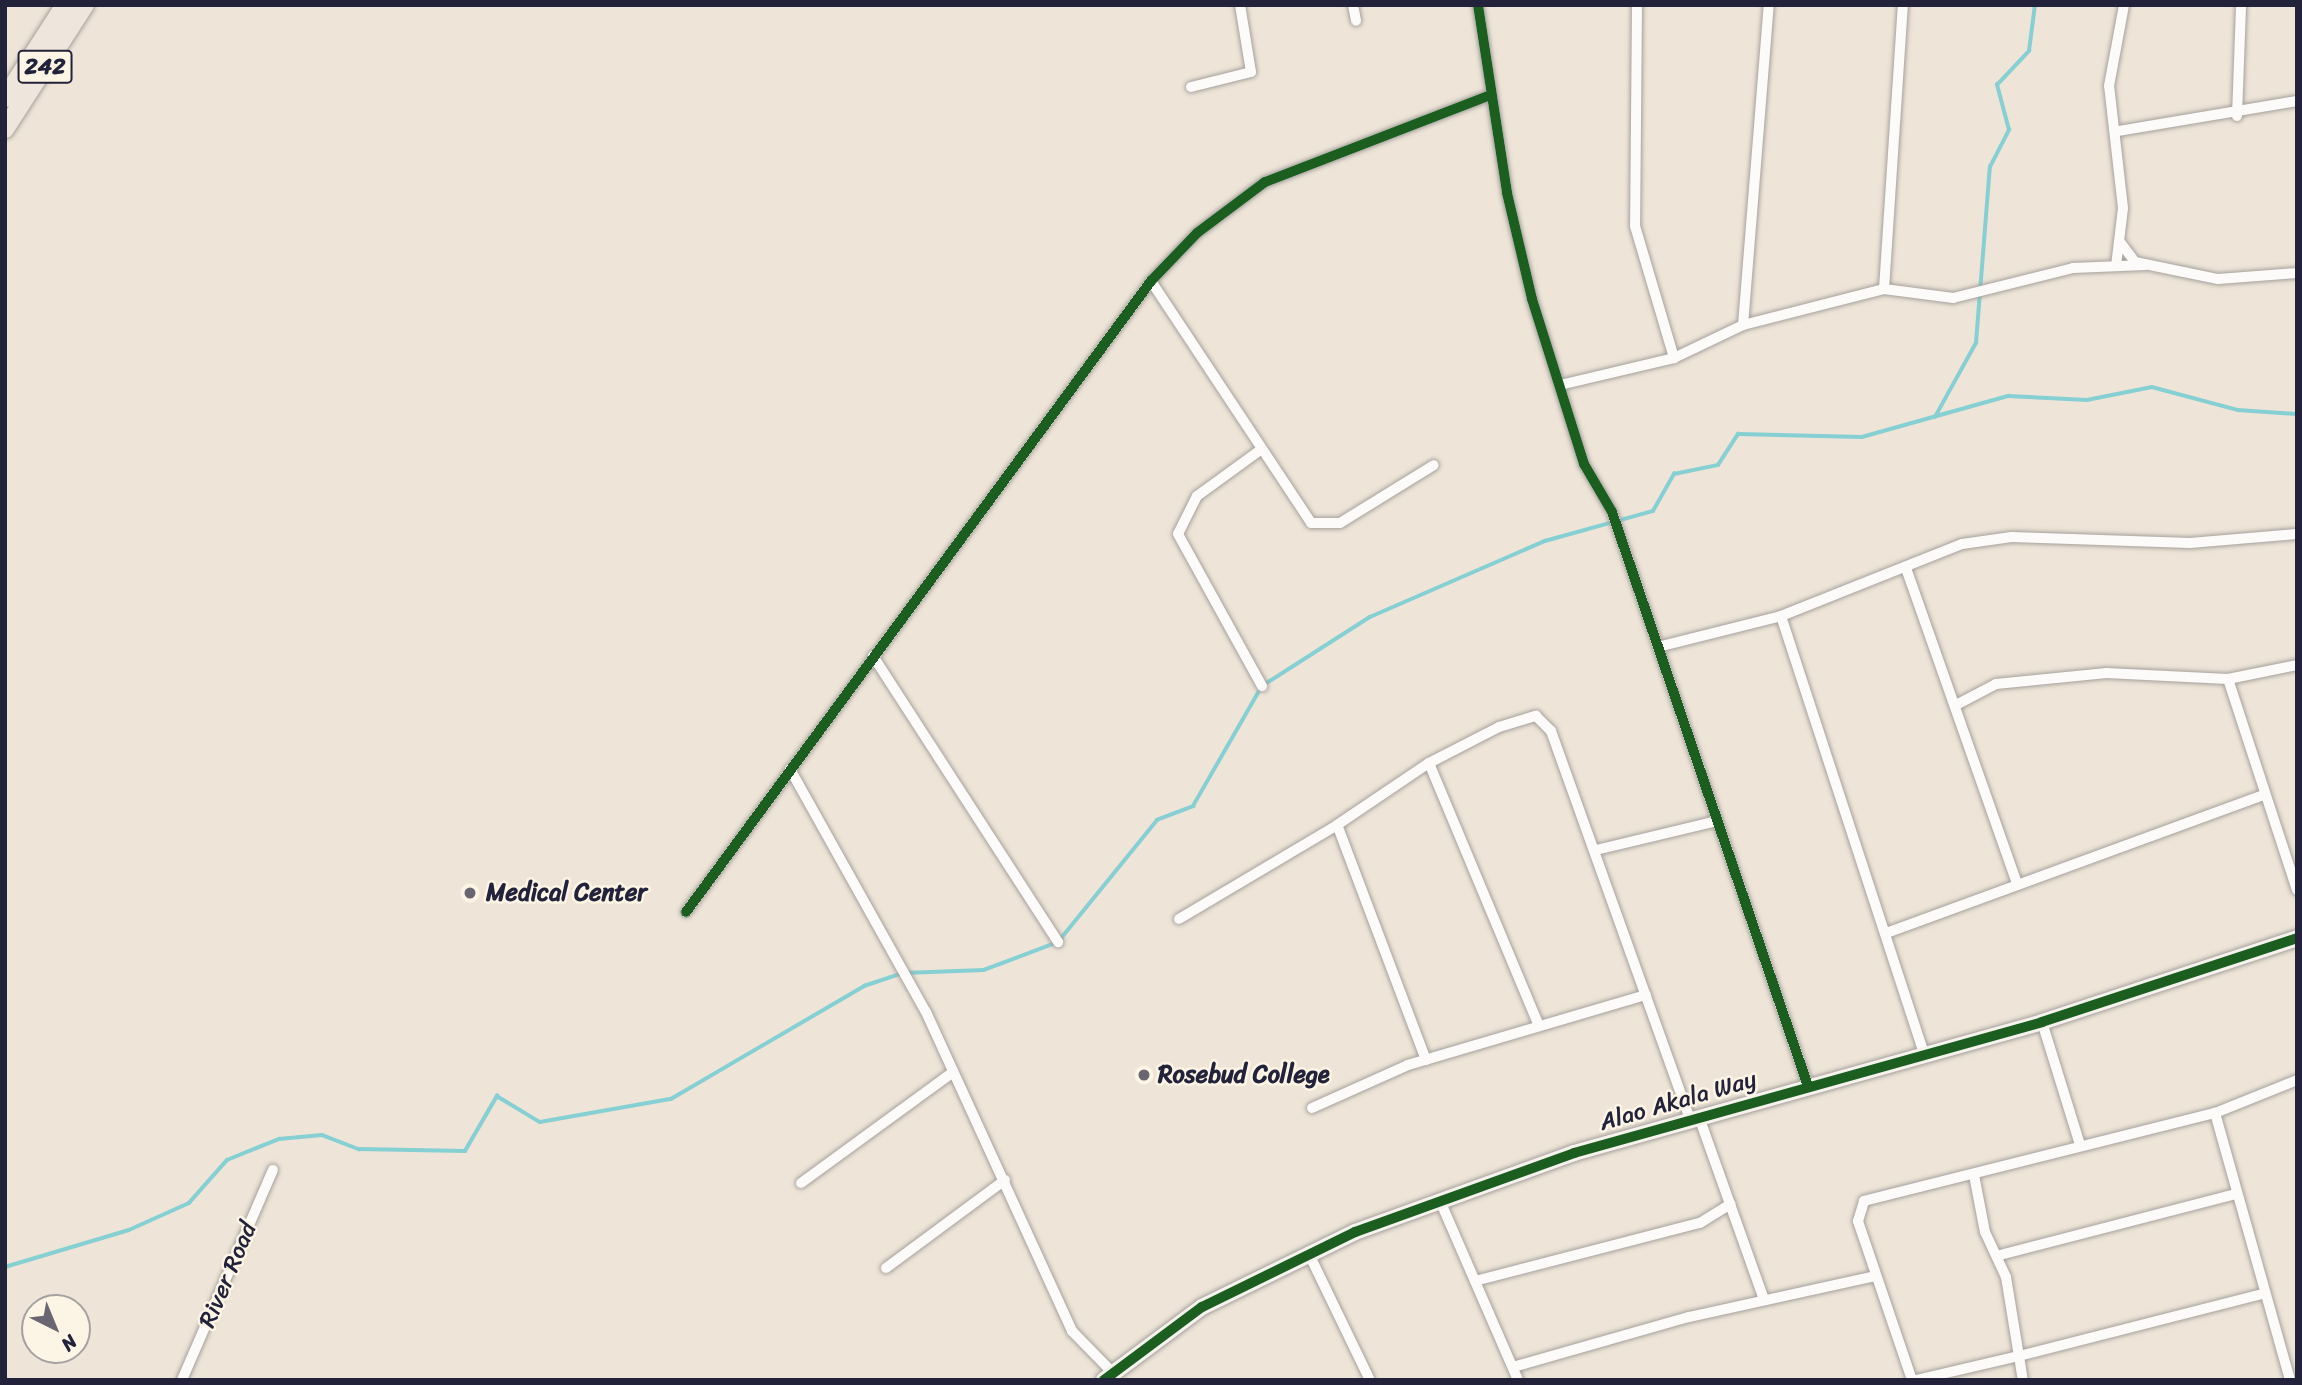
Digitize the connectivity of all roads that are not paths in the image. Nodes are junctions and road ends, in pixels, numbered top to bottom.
1 (65, 5) edge
2 (85, 5) edge
3 (1240, 5) edge
4 (1353, 5) edge
5 (1478, 5) edge
6 (1637, 5) edge
7 (1769, 5) edge
8 (1903, 5) edge
9 (2124, 5) edge
10 (2241, 5) edge
11 (1356, 21) dead end
12 (1191, 87) dead end
13 (1490, 96) junction
14 (5, 98) edge
15 (2297, 102) edge
16 (2239, 115) junction
17 (5, 129) edge
18 (2118, 131) junction
19 (2120, 242) junction
20 (2145, 265) junction
21 (2116, 266) junction
22 (2297, 273) edge
23 (1151, 281) junction
24 (1885, 289) junction
25 (1743, 325) junction
26 (1674, 358) junction
27 (1560, 385) junction
28 (1259, 451) junction
29 (1434, 466) dead end
30 (2297, 534) edge
31 (1907, 571) junction
32 (1781, 616) junction
33 (1658, 647) junction
34 (873, 656) junction
35 (2297, 665) edge
36 (2228, 679) junction
37 (1262, 686) dead end
38 (1956, 705) junction
39 (1429, 763) junction
40 (790, 769) junction
41 (2262, 796) junction
42 (1717, 821) junction
43 (1337, 825) junction
44 (1596, 850) junction
45 (2016, 881) junction
46 (2297, 890) edge
47 (686, 912) dead end
48 (1179, 919) dead end
49 (1889, 932) junction
50 (2297, 937) edge
51 (1058, 942) dead end
52 (1646, 995) junction
53 (2042, 1022) junction
54 (1539, 1026) junction
55 (1924, 1054) junction
56 (1426, 1060) junction
57 (952, 1073) junction
58 (2297, 1080) edge
59 (1808, 1086) junction
60 (1312, 1108) dead end
61 (2216, 1113) junction
62 (1694, 1118) junction
63 (2080, 1145) junction
64 (273, 1170) dead end
65 (1974, 1175) junction
66 (1005, 1180) junction
67 (801, 1183) dead end
68 (2236, 1194) junction
69 (1441, 1203) junction
70 (1731, 1204) junction
71 (1308, 1252) junction
72 (2000, 1255) junction
73 (886, 1268) dead end
74 (1875, 1276) junction
75 (1475, 1281) junction
76 (2263, 1294) junction
77 (1764, 1300) junction
78 (2019, 1356) junction
79 (1513, 1367) junction
80 (1108, 1376) edge
81 (183, 1380) edge
82 (1370, 1380) edge
83 (1518, 1380) edge
84 (1914, 1380) edge
85 (2024, 1380) edge
86 (2290, 1380) edge

1 - 14 main road
2 - 17 main road, 242
3 - 12 street
4 - 11 street
5 - 13 street
6 - 26 street
7 - 25 street
8 - 24 street
9 - 18 street
10 - 16 street
13 - 23 street
13 - 27 street
15 - 16 street
16 - 18 street
18 - 19 street
19 - 20 street
19 - 21 street
20 - 21 street
20 - 22 street
21 - 24 street
23 - 28 street
23 - 34 street
24 - 25 street
25 - 26 street
26 - 27 street
27 - 33 street
28 - 29 street
28 - 37 street
30 - 31 street
31 - 32 street
31 - 38 street
32 - 33 street
32 - 49 street
33 - 42 street
34 - 40 street
34 - 51 street
35 - 36 street
36 - 38 street
36 - 41 street
38 - 45 street
39 - 43 street
39 - 44 street
39 - 54 street
40 - 47 street
40 - 57 street
41 - 45 street
41 - 46 street
42 - 44 street
42 - 59 street
43 - 48 street
43 - 56 street
44 - 52 street
45 - 49 street
49 - 55 street
50 - 53 street, Alao Akala Way
52 - 54 street
52 - 62 street
53 - 55 street, Alao Akala Way
53 - 63 street
54 - 56 street
55 - 59 street, Alao Akala Way
56 - 60 street
57 - 66 street
57 - 67 street
58 - 61 street
59 - 62 street, Alao Akala Way
61 - 63 street
61 - 68 street
62 - 69 street, Alao Akala Way
62 - 70 street
63 - 65 street
64 - 81 street, River Road
65 - 72 street
65 - 74 street
66 - 73 street
66 - 80 street
68 - 72 street
68 - 76 street
69 - 71 street, Alao Akala Way
69 - 75 street
70 - 75 street
70 - 77 street
71 - 80 street, Alao Akala Way
71 - 82 street
72 - 78 street
74 - 77 street
74 - 84 street
75 - 79 street
76 - 78 street
76 - 86 street
77 - 79 street
78 - 84 street
78 - 85 street
79 - 83 street

